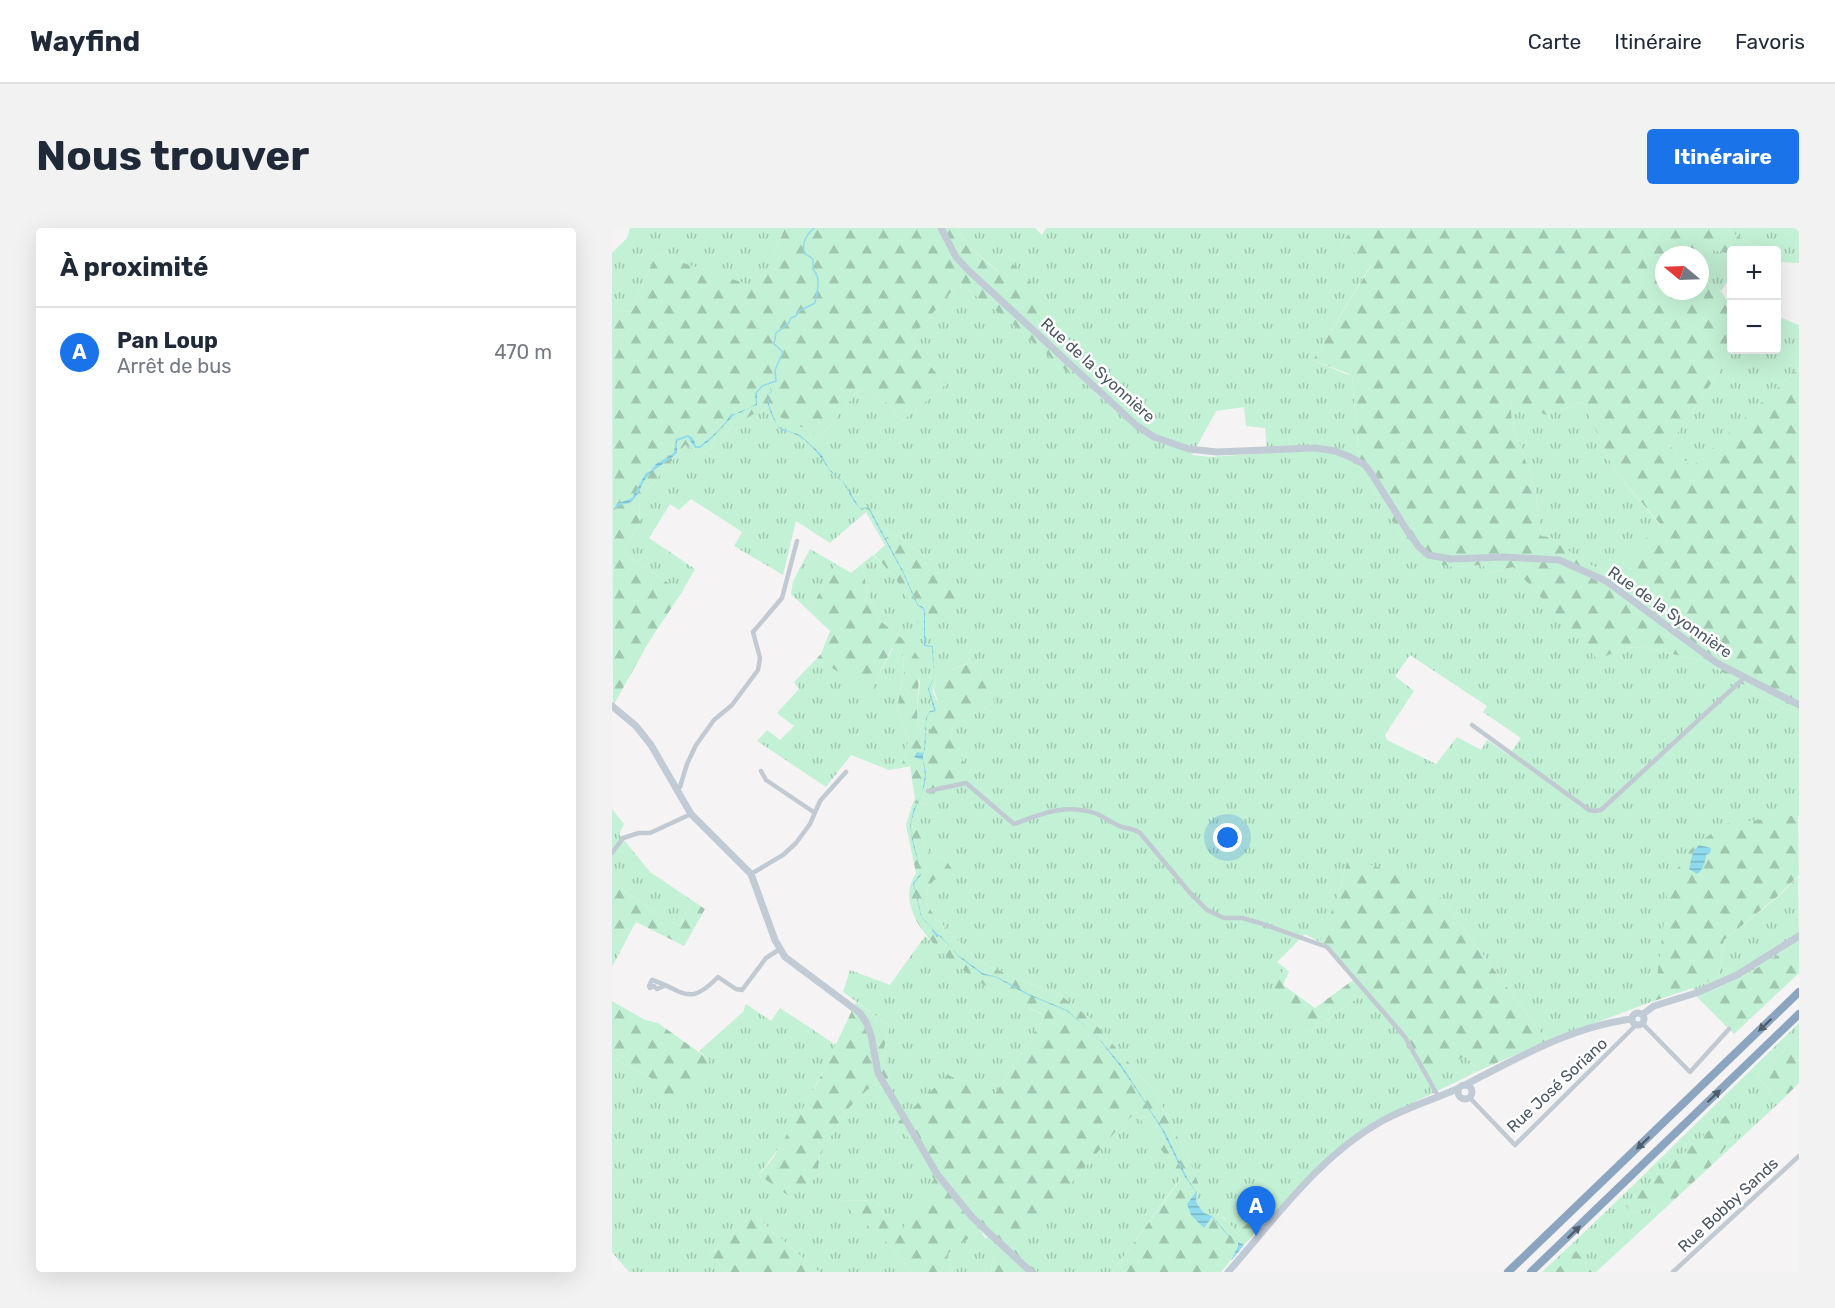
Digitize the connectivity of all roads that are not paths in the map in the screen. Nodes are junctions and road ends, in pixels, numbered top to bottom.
1 (941, 228) edge
2 (797, 541) dead end
3 (1744, 678) junction
4 (1799, 705) edge
5 (612, 706) edge
6 (1472, 725) dead end
7 (761, 771) dead end
8 (846, 772) dead end
9 (677, 789) junction
10 (928, 790) dead end
11 (815, 813) junction
12 (691, 814) junction
13 (612, 853) edge
14 (751, 874) junction
15 (1799, 936) edge
16 (780, 949) junction
17 (664, 986) dead end
18 (1799, 992) edge
19 (1643, 1014) junction
20 (1799, 1014) edge
21 (1637, 1022) junction
22 (1729, 1029) dead end
23 (1490, 1072) junction
24 (1462, 1087) junction
25 (1471, 1094) junction
26 (1438, 1095) junction
27 (1459, 1098) junction
28 (1799, 1156) edge
29 (1031, 1272) edge
30 (1228, 1272) edge
31 (1508, 1272) edge
32 (1531, 1272) edge
33 (1673, 1272) edge

1 - 3 street, Rue de la Syonnière
2 - 9 street
3 - 4 street, Rue de la Syonnière
3 - 6 street
5 - 9 street
7 - 11 street
8 - 11 street
9 - 12 street
10 - 26 street
11 - 14 street
12 - 13 street
12 - 14 street
14 - 16 street
15 - 19 street
16 - 17 street
16 - 29 street
18 -> 31 highway
19 - 21 street
19 - 21 street
32 -> 20 highway
21 - 22 street
21 - 23 street
21 - 25 street, Rue José Soriano
23 - 24 street
23 - 25 street
24 - 25 street
24 - 26 street
24 - 27 street
25 - 27 street
26 - 27 street
26 - 30 street
28 - 33 street, Rue Bobby Sands

